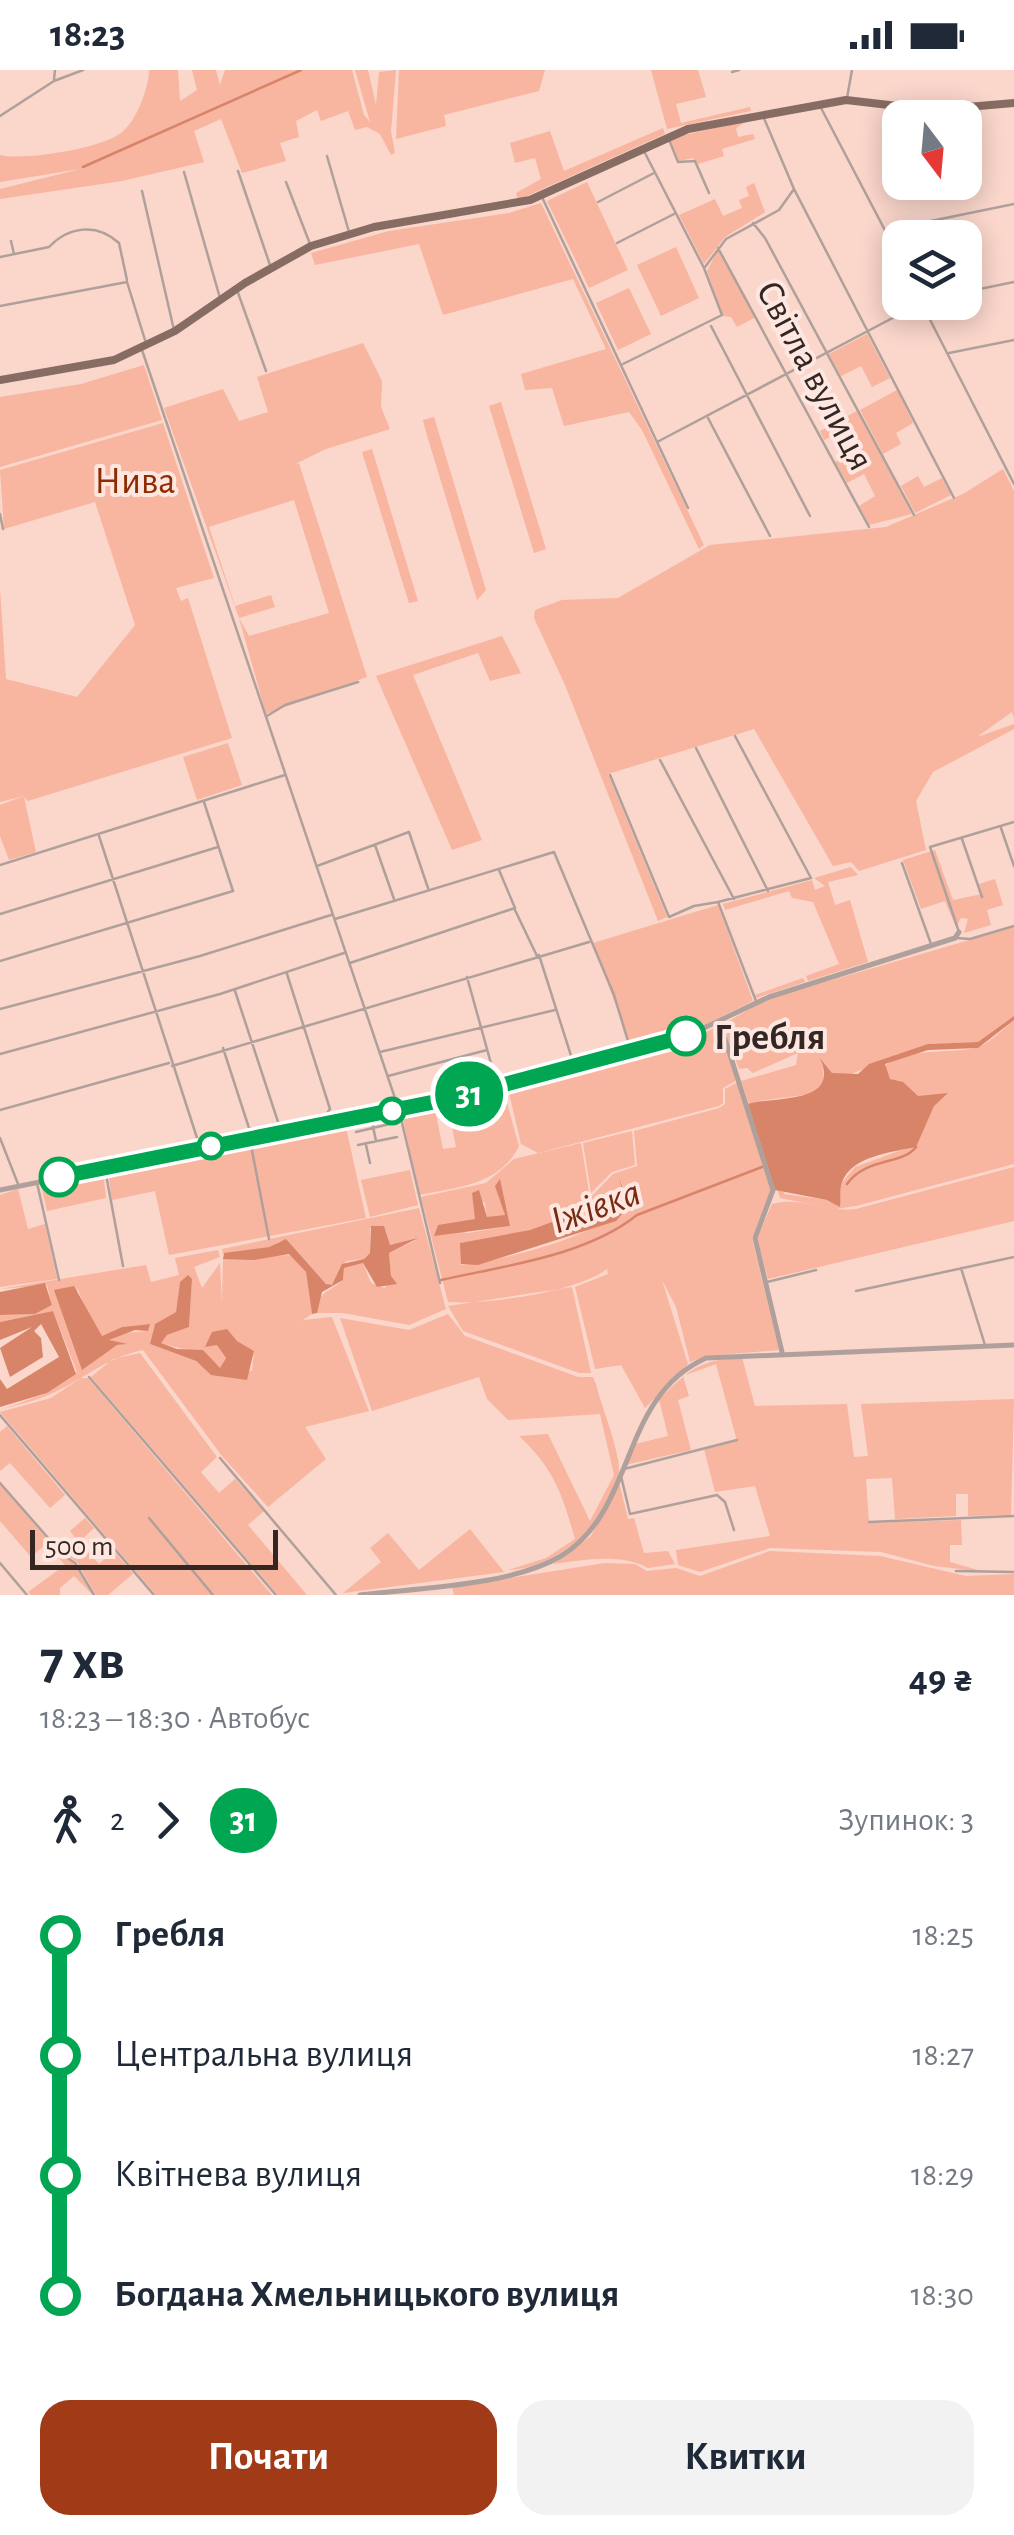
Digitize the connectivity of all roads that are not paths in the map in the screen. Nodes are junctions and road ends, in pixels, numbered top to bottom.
1 (56, 70) edge
2 (83, 70) edge
3 (739, 70) edge
4 (852, 70) edge
5 (732, 72) edge
6 (54, 80) junction
7 (846, 100) junction
8 (1014, 102) edge
9 (819, 104) junction
10 (763, 114) junction
11 (0, 116) edge
12 (667, 136) junction
13 (642, 147) junction
14 (327, 156) dead end
15 (238, 171) dead end
16 (184, 172) dead end
17 (655, 173) junction
18 (286, 182) dead end
19 (794, 189) junction
20 (142, 191) dead end
21 (709, 193) dead end
22 (542, 196) junction
23 (598, 202) dead end
24 (1014, 204) edge
25 (676, 213) junction
26 (935, 220) edge
27 (882, 222) edge
28 (753, 223) junction
29 (350, 233) junction
30 (11, 240) dead end
31 (617, 243) dead end
32 (311, 246) junction
33 (718, 248) junction
34 (14, 255) junction
35 (0, 257) edge
36 (271, 267) junction
37 (704, 268) junction
38 (127, 282) junction
39 (1014, 282) edge
40 (236, 289) junction
41 (982, 289) edge
42 (220, 300) junction
43 (0, 306) edge
44 (889, 320) edge
45 (930, 320) edge
46 (710, 324) junction
47 (868, 331) junction
48 (175, 332) junction
49 (1014, 340) edge
50 (144, 348) junction
51 (827, 352) junction
52 (947, 353) junction
53 (621, 365) junction
54 (266, 371) dead end
55 (788, 373) junction
56 (0, 380) edge
57 (747, 395) junction
58 (707, 416) junction
59 (657, 442) junction
60 (1014, 484) edge
61 (954, 498) dead end
62 (688, 508) dead end
63 (0, 514) edge
64 (914, 515) dead end
65 (810, 516) dead end
66 (869, 526) dead end
67 (3, 529) dead end
68 (770, 536) dead end
69 (358, 682) dead end
70 (266, 716) junction
71 (735, 736) dead end
72 (696, 748) dead end
73 (660, 760) dead end
74 (285, 775) junction
75 (610, 775) dead end
76 (204, 802) junction
77 (1014, 822) edge
78 (1001, 826) junction
79 (99, 836) junction
80 (962, 837) junction
81 (375, 844) junction
82 (219, 847) junction
83 (902, 863) dead end
84 (0, 865) edge
85 (316, 866) junction
86 (1014, 866) edge
87 (499, 870) junction
88 (112, 880) junction
89 (429, 891) junction
90 (768, 892) junction
91 (982, 897) dead end
92 (734, 900) junction
93 (395, 901) junction
94 (718, 902) junction
95 (515, 908) junction
96 (0, 914) edge
97 (333, 917) junction
98 (125, 924) junction
99 (1014, 926) edge
100 (957, 935) junction
101 (590, 942) junction
102 (932, 945) junction
103 (345, 953) junction
104 (538, 955) junction
105 (0, 962) edge
106 (348, 963) junction
107 (140, 969) junction
108 (286, 972) junction
109 (467, 977) junction
110 (234, 990) junction
111 (756, 1002) junction
112 (363, 1006) junction
113 (0, 1009) edge
114 (556, 1010) junction
115 (154, 1012) junction
116 (720, 1022) junction
117 (304, 1024) junction
118 (482, 1025) junction
119 (250, 1040) junction
120 (223, 1048) junction
121 (489, 1050) junction
122 (378, 1052) junction
123 (631, 1052) junction
124 (0, 1054) edge
125 (171, 1064) junction
126 (574, 1067) junction
127 (387, 1077) junction
128 (497, 1087) junction
129 (0, 1110) edge
130 (399, 1110) junction
131 (370, 1115) junction
132 (394, 1123) dead end
133 (317, 1126) junction
134 (373, 1128) junction
135 (281, 1132) junction
136 (356, 1132) dead end
137 (270, 1135) junction
138 (397, 1137) dead end
139 (0, 1138) edge
140 (250, 1138) junction
141 (376, 1141) junction
142 (366, 1144) junction
143 (358, 1145) dead end
144 (200, 1148) junction
145 (370, 1162) dead end
146 (105, 1167) junction
147 (37, 1181) junction
148 (18, 1185) junction
149 (0, 1190) edge
150 (268, 1238) dead end
151 (1014, 1258) edge
152 (123, 1266) dead end
153 (961, 1268) junction
154 (816, 1270) dead end
155 (59, 1280) dead end
156 (766, 1282) junction
157 (440, 1283) dead end
158 (856, 1291) dead end
159 (1014, 1345) edge
160 (985, 1346) junction
161 (781, 1350) junction
162 (89, 1377) dead end
163 (0, 1415) edge
164 (736, 1440) dead end
165 (220, 1458) dead end
166 (622, 1471) junction
167 (0, 1483) edge
168 (1014, 1516) edge
169 (149, 1518) dead end
170 (868, 1522) dead end
171 (734, 1530) dead end
172 (0, 1563) edge
173 (956, 1571) dead end
174 (1014, 1572) edge
175 (27, 1595) edge
176 (94, 1595) edge
177 (154, 1595) edge
178 (213, 1595) edge
179 (276, 1595) edge
180 (336, 1595) edge
181 (360, 1595) edge

1 - 6 street
2 - 6 street
3 - 5 street
4 - 7 street
6 - 11 street
7 - 8 main road
7 - 9 main road
9 - 10 main road
9 - 27 street
10 - 12 main road
10 - 19 street
12 - 13 main road
12 - 21 street
13 - 17 street
13 - 22 main road
14 - 29 street
15 - 36 street
16 - 42 street
17 - 23 street
17 - 25 street
18 - 32 street
19 - 28 street
19 - 47 street
20 - 48 street
22 - 29 main road
22 - 53 street
24 - 26 street
25 - 31 street
25 - 37 street
28 - 33 street
28 - 51 street
29 - 32 main road
30 - 34 street
32 - 36 main road
33 - 37 street
33 - 55 street, Світла вулиця
34 - 35 street
34 - 38 street
36 - 40 main road
37 - 46 street
38 - 43 street
38 - 50 street
39 - 41 street
40 - 42 main road
40 - 54 street
42 - 48 main road
44 - 47 street
45 - 52 street
46 - 53 street
46 - 57 street
47 - 51 street
47 - 61 street
48 - 50 main road
49 - 52 street
50 - 56 main road
50 - 70 street
51 - 55 street
51 - 64 street
52 - 60 street
53 - 59 street
55 - 57 street
55 - 66 street, Світла вулиця
57 - 58 street
57 - 65 street
58 - 59 street
58 - 68 street
59 - 62 street
63 - 67 street
69 - 70 street
70 - 74 street
71 - 90 street
72 - 90 street
73 - 92 street
74 - 76 street
74 - 85 street
75 - 94 street
76 - 79 street
76 - 82 street
77 - 78 street
78 - 80 street
78 - 86 street
79 - 84 street
79 - 88 street
80 - 91 street
80 - 100 street
81 - 85 street
81 - 89 street
81 - 93 street
82 - 88 street
82 - 98 street
83 - 102 street
85 - 97 street
87 - 89 street
87 - 95 street
87 - 101 street
88 - 96 street
88 - 98 street
89 - 93 street
90 - 92 street
92 - 94 street
93 - 97 street
94 - 111 street
95 - 104 street
95 - 106 street
97 - 103 street
97 - 107 street
98 - 105 street
98 - 107 street
99 - 100 street
100 - 102 street
101 - 104 street
101 - 123 street
102 - 111 street
103 - 106 street
103 - 108 street
104 - 109 street
104 - 114 street
106 - 112 street
107 - 113 street
107 - 115 street
108 - 110 street
108 - 117 street
109 - 112 street
109 - 118 street
110 - 115 street
110 - 119 street
111 - 116 street
112 - 117 street
112 - 122 street
114 - 118 street
114 - 126 street
115 - 124 street
115 - 125 street
116 - 123 street
116 - 156 street
117 - 119 street
117 - 133 street
118 - 121 street
118 - 122 street
119 - 120 street
119 - 135 street
120 - 125 street
120 - 137 street
121 - 127 street
121 - 128 street
122 - 127 street
123 - 126 street
125 - 129 street
125 - 144 street
126 - 128 street
127 - 130 street
128 - 130 street
130 - 131 street
130 - 157 street
131 - 133 street
131 - 134 street
132 - 134 street
133 - 135 street
134 - 136 street
134 - 141 street
135 - 137 street
137 - 140 street
138 - 141 street
139 - 148 street
140 - 144 street
140 - 150 street
141 - 142 street
142 - 143 street
142 - 145 street
144 - 146 street
146 - 147 street
146 - 152 street
147 - 148 street
147 - 155 street
148 - 149 street
151 - 153 street
153 - 158 street
153 - 160 street
154 - 156 street
156 - 161 street
159 - 160 street
160 - 161 street
161 - 166 street
162 - 179 street
163 - 177 street
164 - 166 street
165 - 180 street
166 - 171 street
166 - 181 street
167 - 176 street
168 - 170 street
169 - 178 street
172 - 175 street
173 - 174 street

